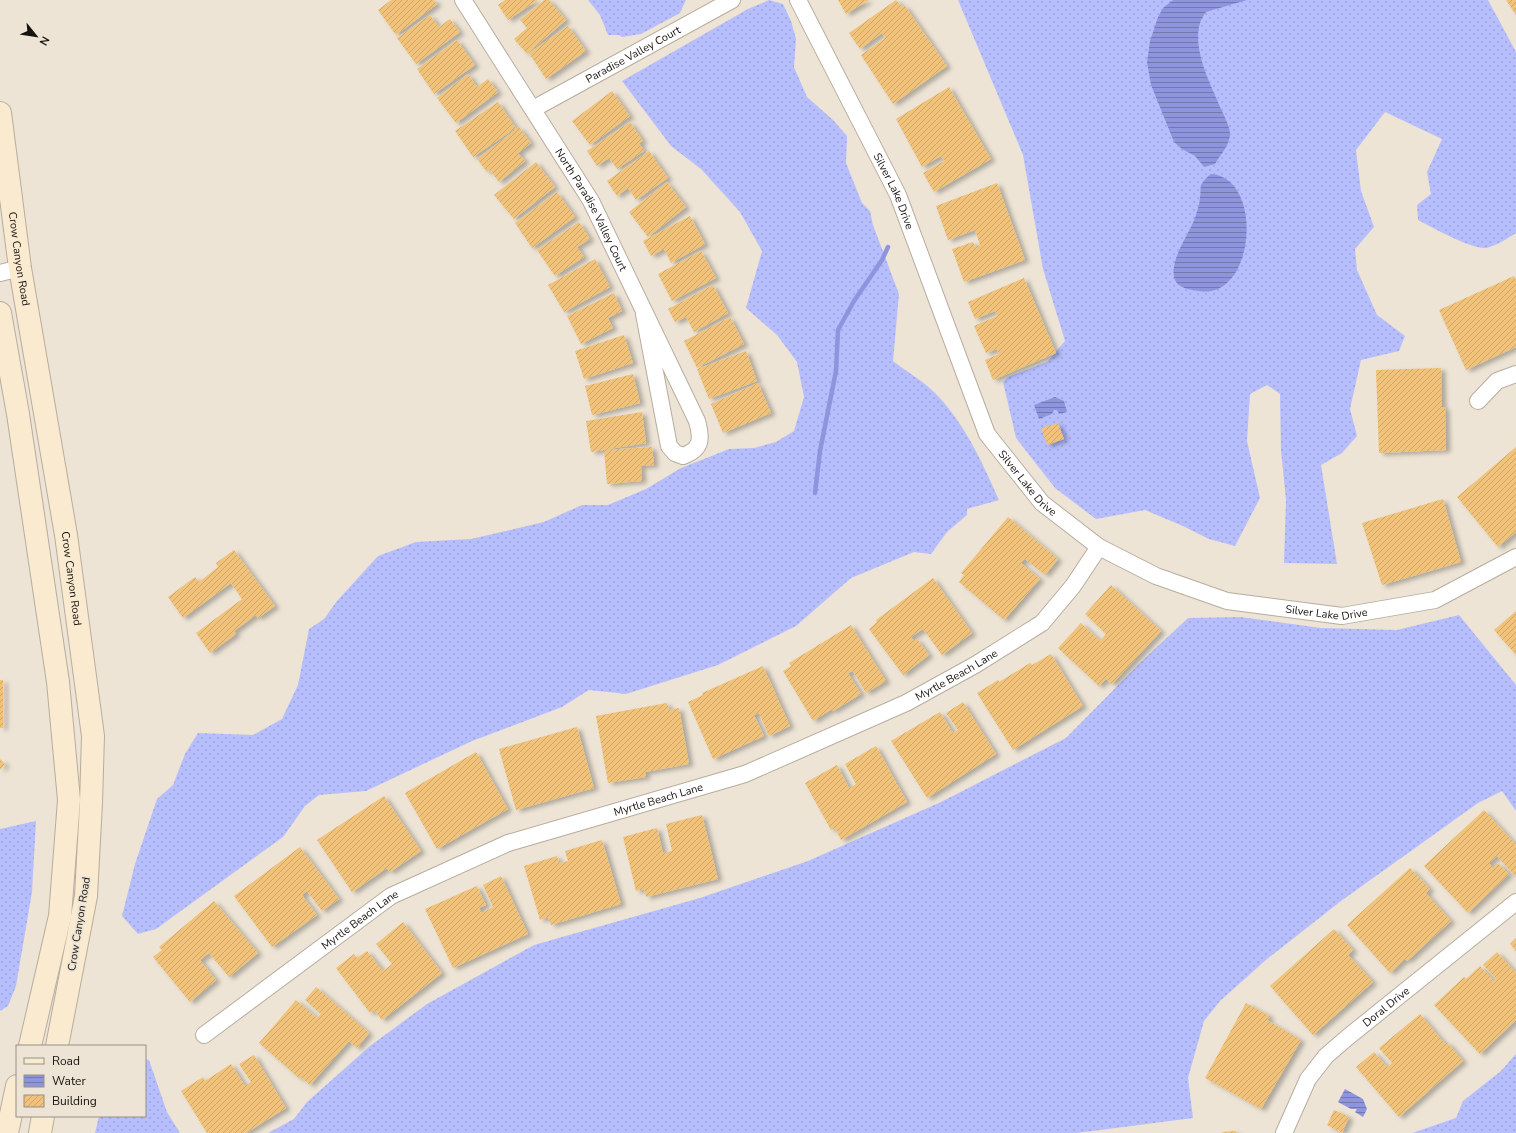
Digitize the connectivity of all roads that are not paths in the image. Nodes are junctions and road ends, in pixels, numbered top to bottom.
1 (463, 0) edge
2 (732, 0) edge
3 (798, 0) edge
4 (533, 109) junction
5 (0, 112) edge
6 (10, 271) edge
7 (0, 312) edge
8 (644, 314) junction
9 (1516, 374) edge
10 (1478, 401) dead end
11 (1099, 547) junction
12 (1516, 558) edge
13 (1516, 902) edge
14 (204, 1035) dead end
15 (30, 1045) edge
16 (57, 1045) edge
17 (16, 1091) edge
18 (43, 1117) edge
19 (7, 1133) edge
20 (40, 1133) edge
21 (1284, 1133) edge

1 - 4 street, North Paradise Valley Court
2 - 4 street, Paradise Valley Court
3 - 11 street, Silver Lake Drive
4 - 8 street, North Paradise Valley Court
5 - 6 main road, Crow Canyon Road
6 - 16 main road, Crow Canyon Road
7 - 15 main road, Crow Canyon Road
8 - 8 street, North Paradise Valley Court
9 - 10 street
11 - 12 street, Silver Lake Drive
11 - 14 street, Myrtle Beach Lane
13 - 21 street, Doral Drive
17 - 19 main road
18 - 20 main road

